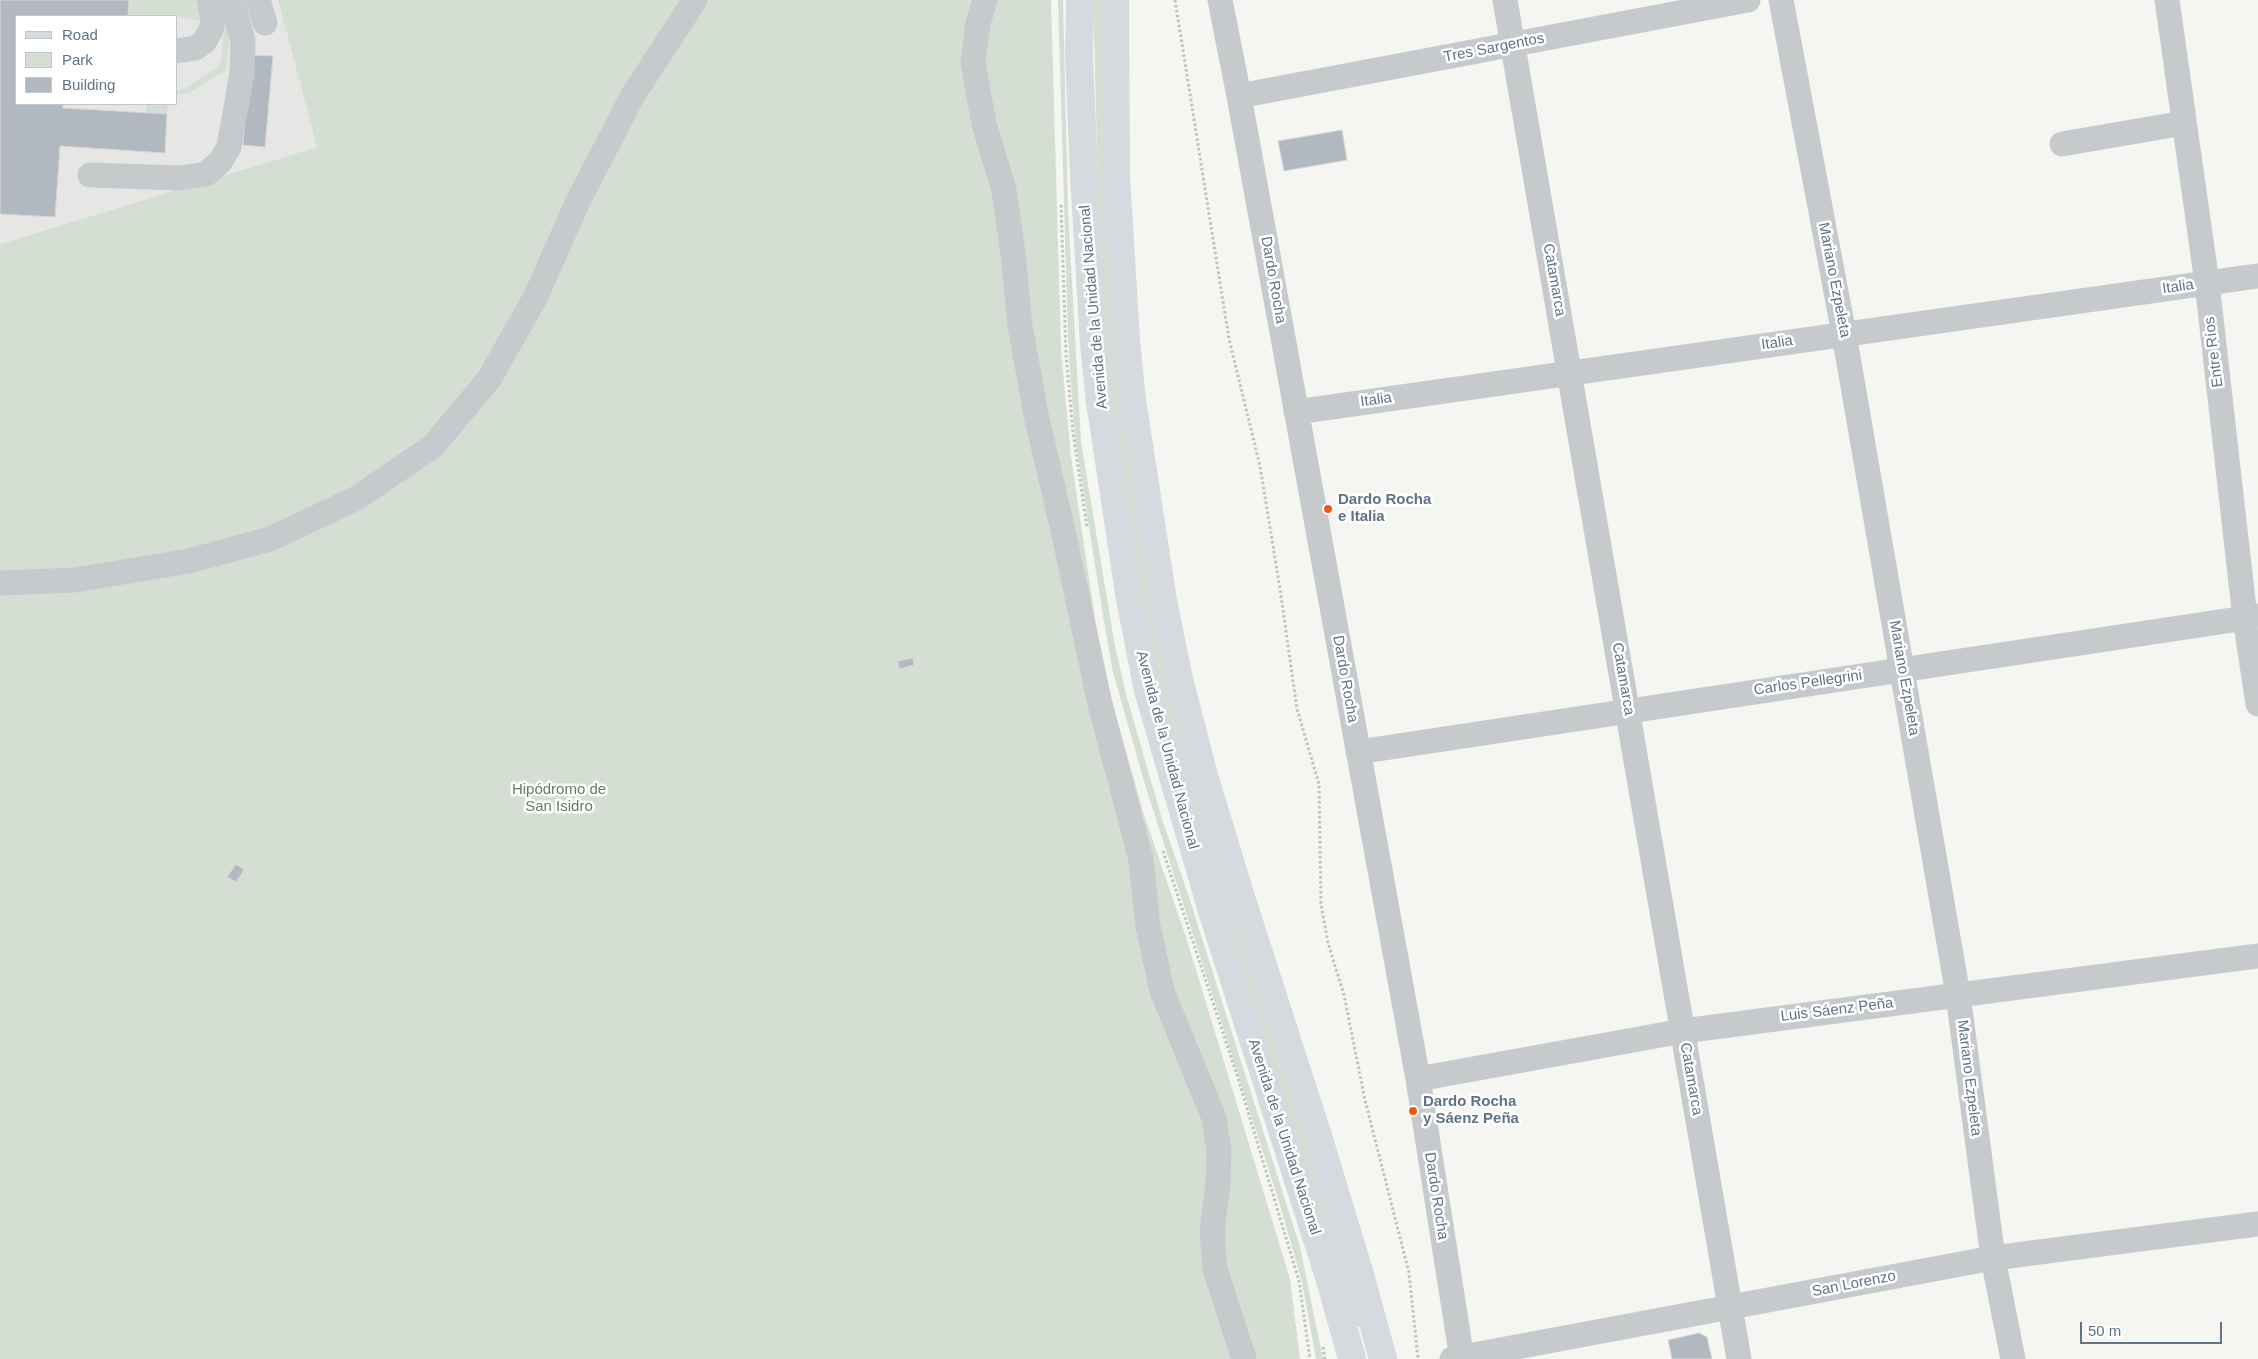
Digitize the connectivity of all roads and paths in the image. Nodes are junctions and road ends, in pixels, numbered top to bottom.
1 (209, 0) edge
2 (232, 0) edge
3 (258, 0) edge
4 (695, 0) edge
5 (985, 0) edge
6 (1080, 0) edge
7 (1115, 0) edge
8 (1175, 0) edge
9 (1220, 0) edge
10 (1505, 0) edge
11 (1748, 0) edge
12 (1781, 0) edge
13 (2167, 0) edge
14 (265, 23) dead end
15 (1513, 44) junction
16 (178, 51) edge
17 (1239, 96) junction
18 (2184, 123) junction
19 (2062, 144) dead end
20 (90, 175) dead end
21 (2258, 276) edge
22 (2206, 283) junction
23 (1844, 334) junction
24 (1570, 372) junction
25 (1296, 412) junction
26 (0, 583) edge
27 (2251, 617) edge
28 (1902, 669) junction
29 (2258, 704) edge
30 (1628, 710) junction
31 (1358, 752) junction
32 (2258, 956) edge
33 (1958, 995) junction
34 (1683, 1031) junction
35 (1418, 1079) junction
36 (2258, 1224) edge
37 (1993, 1258) junction
38 (1729, 1307) junction
39 (1244, 1359) edge
40 (1352, 1359) edge
41 (1382, 1359) edge
42 (1418, 1359) edge
43 (1459, 1359) edge
44 (1738, 1359) edge
45 (2013, 1359) edge

1 - 16 street
2 - 20 street
3 - 14 street
4 - 26 street
5 - 39 street
6 - 40 main road, Avenida de la Unidad Nacional
7 - 41 main road, Avenida de la Unidad Nacional
8 - 42 path
9 - 17 street, Dardo Rocha
10 - 15 street, Catamarca
11 - 15 street, Tres Sargentos
12 - 23 street, Mariano Ezpeleta
13 - 18 street, Entre Ríos
15 - 17 street, Tres Sargentos
15 - 24 street, Catamarca
17 - 25 street, Dardo Rocha
18 - 19 street
18 - 22 street, Entre Ríos
21 - 22 street, Italia
22 - 23 street, Italia
22 - 27 street, Entre Ríos
23 - 24 street, Italia
23 - 28 street, Mariano Ezpeleta
24 - 25 street, Italia
24 - 30 street, Catamarca
25 - 31 street, Dardo Rocha
27 - 28 street, Carlos Pellegrini
27 - 29 street, Entre Ríos
28 - 30 street, Carlos Pellegrini
28 - 33 street, Mariano Ezpeleta
30 - 31 street, Carlos Pellegrini
30 - 34 street, Catamarca
31 - 35 street, Dardo Rocha
32 - 33 street, Luis Sáenz Peña
33 - 34 street, Luis Sáenz Peña
33 - 37 street, Mariano Ezpeleta
34 - 35 street, Luis Sáenz Peña
34 - 38 street, Catamarca
35 - 43 street, Dardo Rocha
36 - 37 street, San Lorenzo
37 - 38 street, San Lorenzo
37 - 45 street, Mariano Ezpeleta
38 - 43 street, San Lorenzo
38 - 44 street, Catamarca

